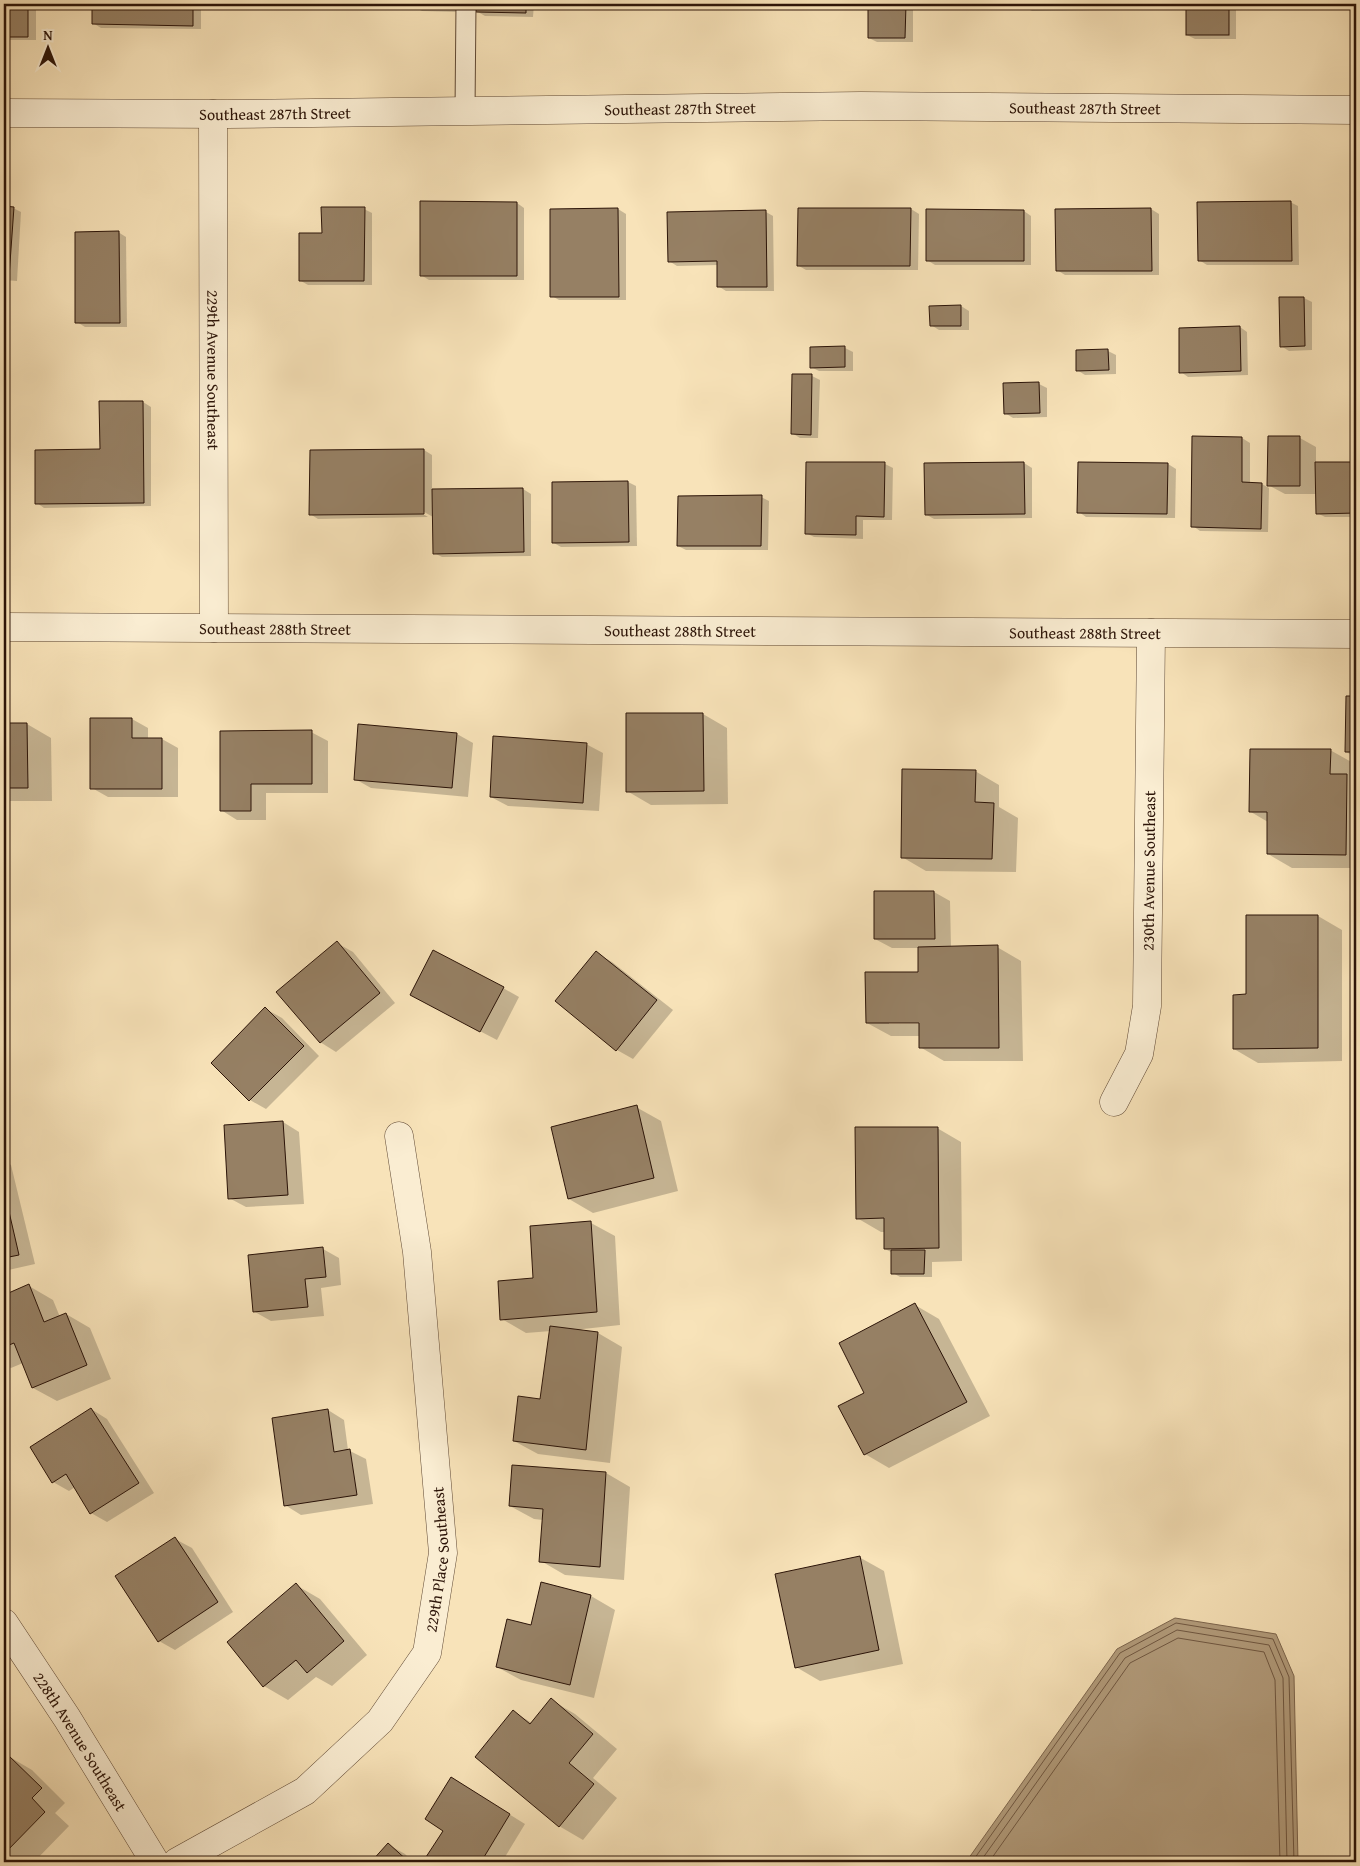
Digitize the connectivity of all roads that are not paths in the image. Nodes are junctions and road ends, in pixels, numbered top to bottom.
1 (466, 4) edge
2 (1356, 110) edge
3 (465, 111) junction
4 (4, 113) edge
5 (213, 114) junction
6 (4, 627) edge
7 (214, 628) junction
8 (1151, 633) junction
9 (1356, 634) edge
10 (1114, 1102) dead end
11 (399, 1136) dead end
12 (4, 1623) edge
13 (155, 1862) edge
14 (177, 1862) edge

1 - 3 lane
2 - 3 street, Southeast 287th Street
3 - 5 street, Southeast 287th Street
4 - 5 street, Southeast 287th Street
5 - 7 street, 229th Avenue Southeast
6 - 7 street, Southeast 288th Street
7 - 8 street, Southeast 288th Street
8 - 9 street, Southeast 288th Street
8 - 10 street, 230th Avenue Southeast
11 - 14 street, 229th Place Southeast
12 - 13 street, 228th Avenue Southeast

